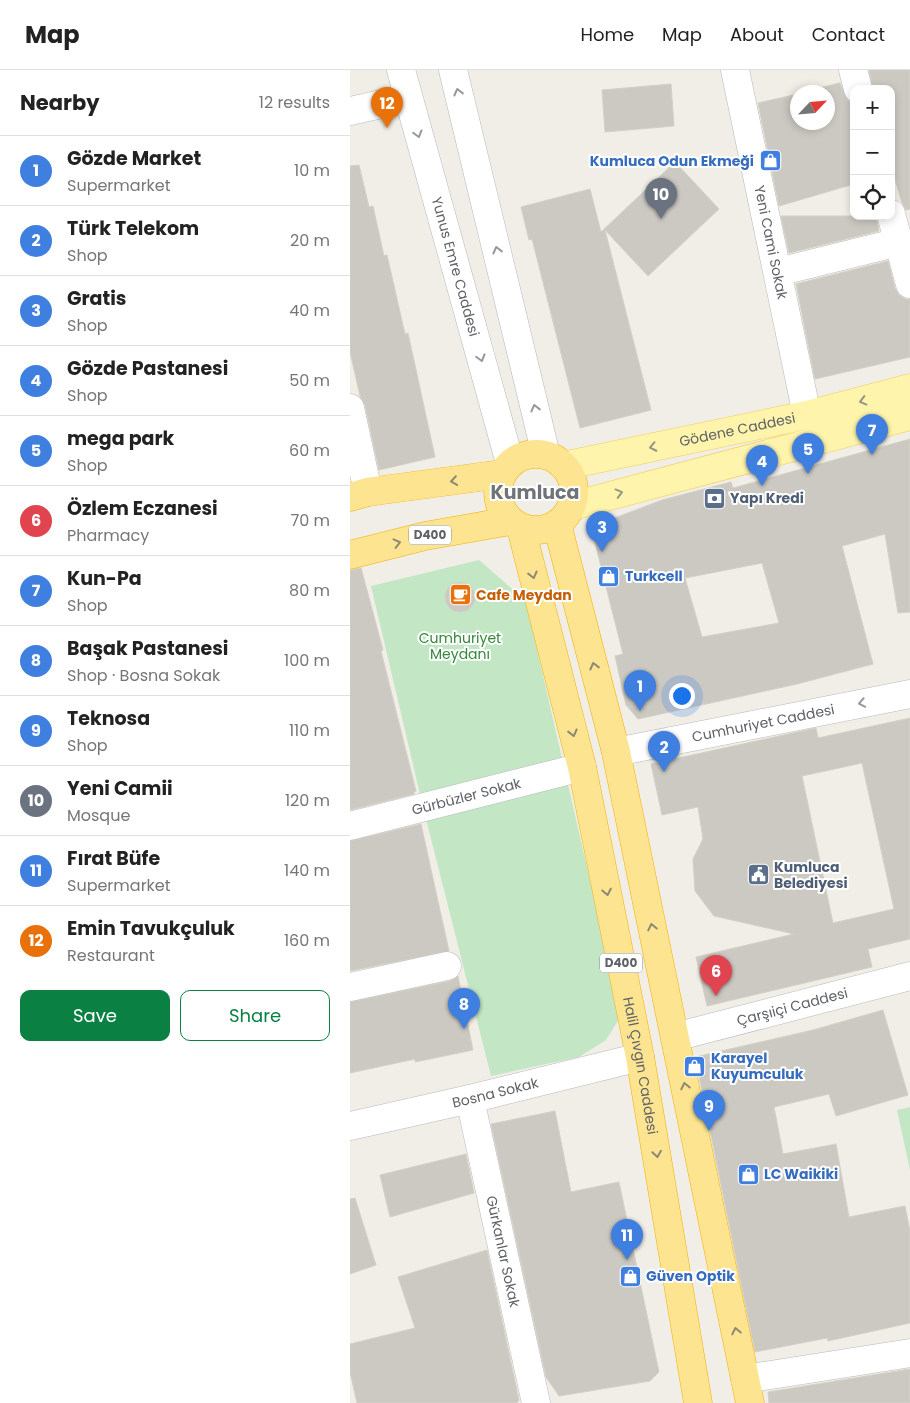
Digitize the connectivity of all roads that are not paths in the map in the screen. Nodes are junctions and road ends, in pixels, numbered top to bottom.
1 (401, 70) edge
2 (453, 70) edge
3 (735, 70) edge
4 (853, 70) edge
5 (857, 85) edge
6 (408, 98) junction
7 (350, 111) edge
8 (893, 220) edge
9 (899, 242) junction
10 (778, 272) junction
11 (910, 284) edge
12 (910, 388) edge
13 (350, 408) edge
14 (807, 415) junction
15 (910, 416) edge
16 (555, 461) junction
17 (506, 469) junction
18 (359, 495) edge
19 (564, 515) junction
20 (516, 525) junction
21 (350, 554) edge
22 (910, 694) edge
23 (616, 752) junction
24 (582, 767) junction
25 (350, 826) edge
26 (446, 966) dead end
27 (910, 976) edge
28 (350, 987) edge
29 (674, 1037) junction
30 (640, 1057) junction
31 (470, 1099) junction
32 (350, 1126) edge
33 (910, 1353) edge
34 (748, 1391) edge
35 (536, 1403) edge
36 (698, 1403) edge

1 - 6 street, Yunus Emre Caddesi
16 -> 2 street
3 - 10 street, Yeni Cami Sokak
4 - 5 street
6 - 7 street
6 -> 17 street, Yunus Emre Caddesi
8 - 9 street
9 - 10 street
9 - 11 street
10 - 14 street, Yeni Cami Sokak
12 -> 14 main road, Gödene Caddesi
13 - 18 street
14 -> 16 main road, Gödene Caddesi
19 -> 15 main road, Gödene Caddesi
16 - 17 highway
16 - 19 highway
17 -> 18 highway
17 - 20 highway
19 - 20 highway
23 -> 19 highway, D400
21 -> 20 highway, D400
20 -> 24 highway, Halil Çıvgın Caddesi / D400
22 -> 23 street, Cumhuriyet Caddesi
29 -> 23 highway, D400
24 - 25 street, Gürbüzler Sokak
24 -> 30 highway, Halil Çıvgın Caddesi / D400
26 - 28 street
27 - 29 street, Çarşıiçi Caddesi
34 -> 29 highway, D400
30 - 31 street, Bosna Sokak
30 -> 36 highway, Halil Çıvgın Caddesi / D400
31 - 32 street, Bosna Sokak
31 - 35 street, Gürkanlar Sokak
33 - 34 street

